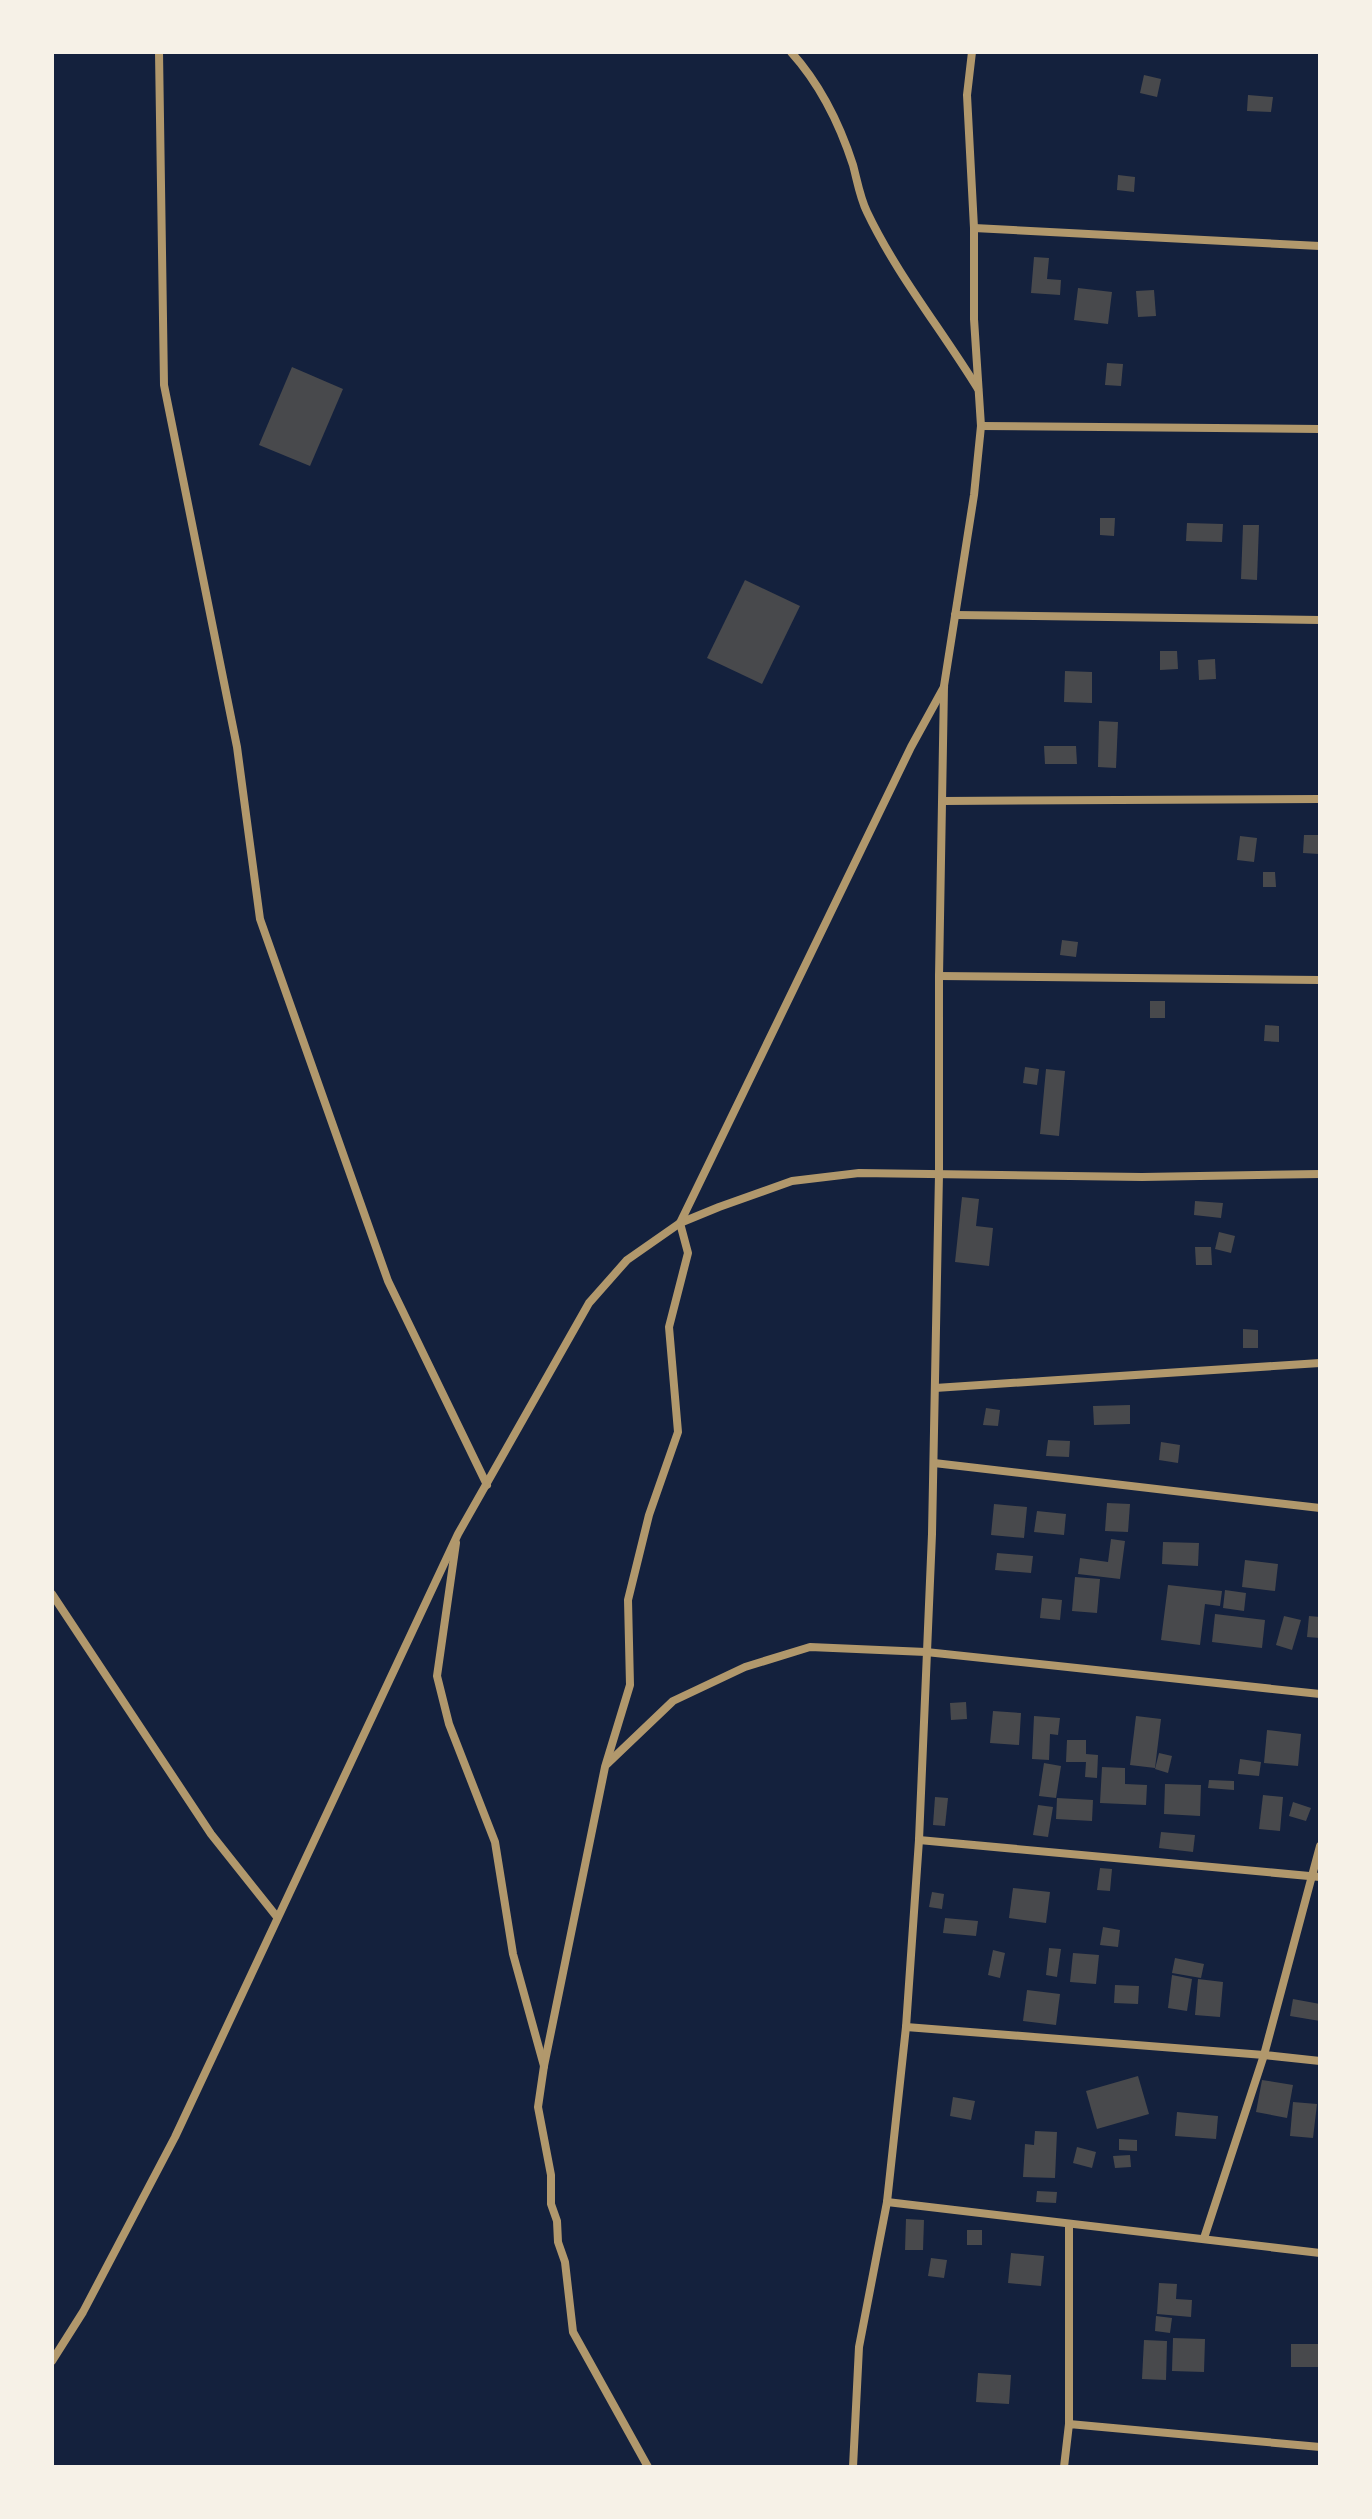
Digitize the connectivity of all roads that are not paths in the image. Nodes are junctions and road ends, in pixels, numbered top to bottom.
1 (159, 52) edge
2 (791, 52) edge
3 (972, 52) edge
4 (974, 228) junction
5 (1320, 246) edge
6 (979, 390) junction
7 (981, 426) junction
8 (1320, 429) edge
9 (955, 615) junction
10 (1320, 620) edge
11 (944, 686) junction
12 (1320, 799) edge
13 (943, 801) junction
14 (939, 976) junction
15 (1320, 980) edge
16 (939, 1174) junction
17 (1320, 1174) edge
18 (680, 1223) junction
19 (1320, 1363) edge
20 (935, 1388) junction
21 (934, 1463) junction
22 (487, 1485) junction
23 (1320, 1508) edge
24 (458, 1534) junction
25 (52, 1594) edge
26 (926, 1652) junction
27 (1320, 1694) edge
28 (605, 1767) junction
29 (919, 1840) junction
30 (1320, 1846) edge
31 (1316, 1876) edge
32 (277, 1917) junction
33 (906, 2027) junction
34 (1264, 2055) junction
35 (1320, 2061) edge
36 (544, 2066) junction
37 (887, 2202) junction
38 (1069, 2224) junction
39 (1204, 2238) junction
40 (1320, 2253) edge
41 (52, 2361) edge
42 (1069, 2424) junction
43 (1320, 2447) edge
44 (648, 2467) edge
45 (853, 2467) edge
46 (1064, 2467) edge

1 - 22 street
2 - 6 street
3 - 4 street
4 - 5 street
4 - 6 street
6 - 7 street
7 - 8 street
7 - 9 street
9 - 10 street
9 - 11 street
11 - 13 street
11 - 18 street
12 - 13 street
13 - 14 street
14 - 15 street
14 - 16 street
16 - 17 street
16 - 18 street
16 - 20 street
18 - 22 street
18 - 28 street
19 - 20 street
20 - 21 street
21 - 23 street
21 - 26 street
22 - 24 street
24 - 32 street
24 - 36 street
25 - 32 street
26 - 27 street
26 - 28 street
26 - 29 street
28 - 36 street
29 - 31 street
29 - 33 street
30 - 31 street
31 - 34 street
32 - 41 street
33 - 34 street
33 - 37 street
34 - 35 street
34 - 39 street
36 - 44 street
37 - 38 street
37 - 45 street
38 - 39 street
38 - 42 street
39 - 40 street
42 - 43 street
42 - 46 street

